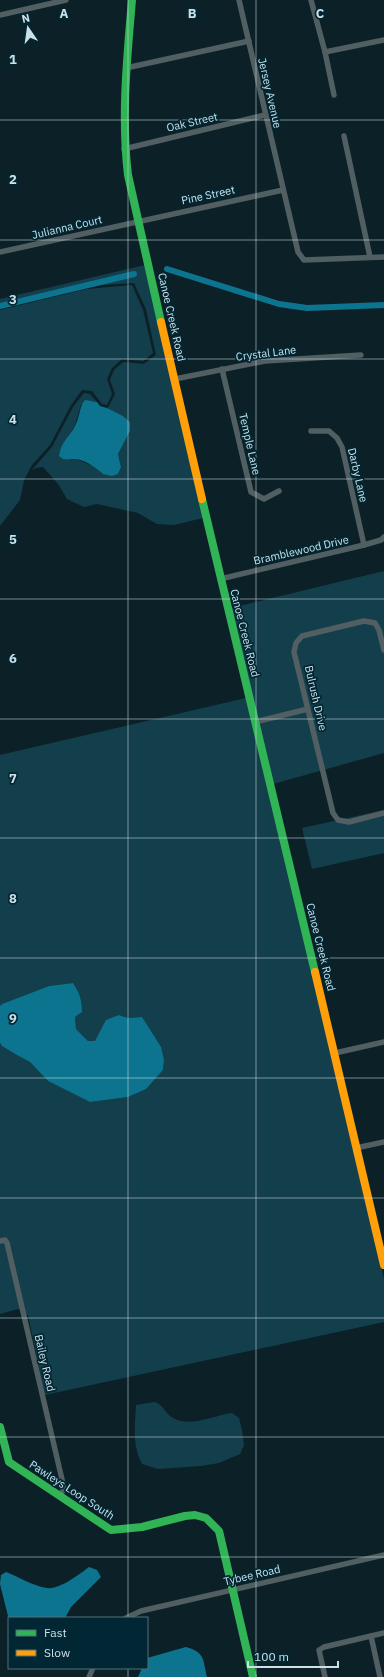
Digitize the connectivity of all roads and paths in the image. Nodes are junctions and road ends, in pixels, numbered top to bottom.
1 (66, 0) edge
2 (132, 0) edge
3 (239, 0) edge
4 (311, 0) edge
5 (42, 2) edge
6 (0, 15) edge
7 (384, 40) edge
8 (248, 41) junction
9 (325, 52) junction
10 (126, 68) junction
11 (334, 95) dead end
12 (265, 115) junction
13 (344, 136) dead end
14 (124, 149) junction
15 (282, 190) junction
16 (138, 221) junction
17 (0, 252) edge
18 (370, 257) junction
19 (384, 257) edge
20 (361, 355) dead end
21 (222, 369) junction
22 (175, 379) junction
23 (311, 431) dead end
24 (279, 491) dead end
25 (384, 537) edge
26 (364, 545) junction
27 (220, 578) junction
28 (384, 650) edge
29 (308, 709) junction
30 (255, 722) junction
31 (384, 813) edge
32 (384, 1042) edge
33 (335, 1053) junction
34 (384, 1142) edge
35 (356, 1148) junction
36 (0, 1240) edge
37 (384, 1265) edge
38 (0, 1427) edge
39 (60, 1496) junction
40 (384, 1555) edge
41 (233, 1590) junction
42 (128, 1617) edge
43 (384, 1633) edge
44 (371, 1636) junction
45 (253, 1677) edge
46 (325, 1677) edge
47 (380, 1677) edge

1 - 5 street
2 - 10 main road, Canoe Creek Road
3 - 8 street, Jersey Avenue
4 - 9 street
5 - 6 street
7 - 9 street
8 - 10 street
8 - 12 street, Jersey Avenue
9 - 11 street
10 - 14 main road, Canoe Creek Road
12 - 14 street, Oak Street
12 - 15 street, Jersey Avenue
13 - 18 street
14 - 16 main road, Canoe Creek Road
15 - 16 street, Pine Street
15 - 18 street, Jersey Avenue
16 - 17 street, Julianna Court
16 - 22 main road, Canoe Creek Road
18 - 19 street
20 - 21 street, Crystal Lane
21 - 22 street, Crystal Lane
21 - 24 street, Temple Lane
22 - 27 main road, Canoe Creek Road
23 - 26 street, Darby Lane
25 - 26 street, Bramblewood Drive
26 - 27 street, Bramblewood Drive
27 - 30 main road, Canoe Creek Road
28 - 29 street, Bulrush Drive
29 - 30 street
29 - 31 street, Bulrush Drive
30 - 33 main road, Canoe Creek Road
32 - 33 street
33 - 35 main road, Canoe Creek Road
34 - 35 street
35 - 37 main road, Canoe Creek Road
36 - 39 street, Bailey Road
38 - 39 main road, Pawleys Loop South
39 - 41 main road, Pawleys Loop South
40 - 41 street, Tybee Road
41 - 42 street, Tybee Road
41 - 45 main road, Pawleys Loop South
43 - 44 street
44 - 46 street
44 - 47 street

